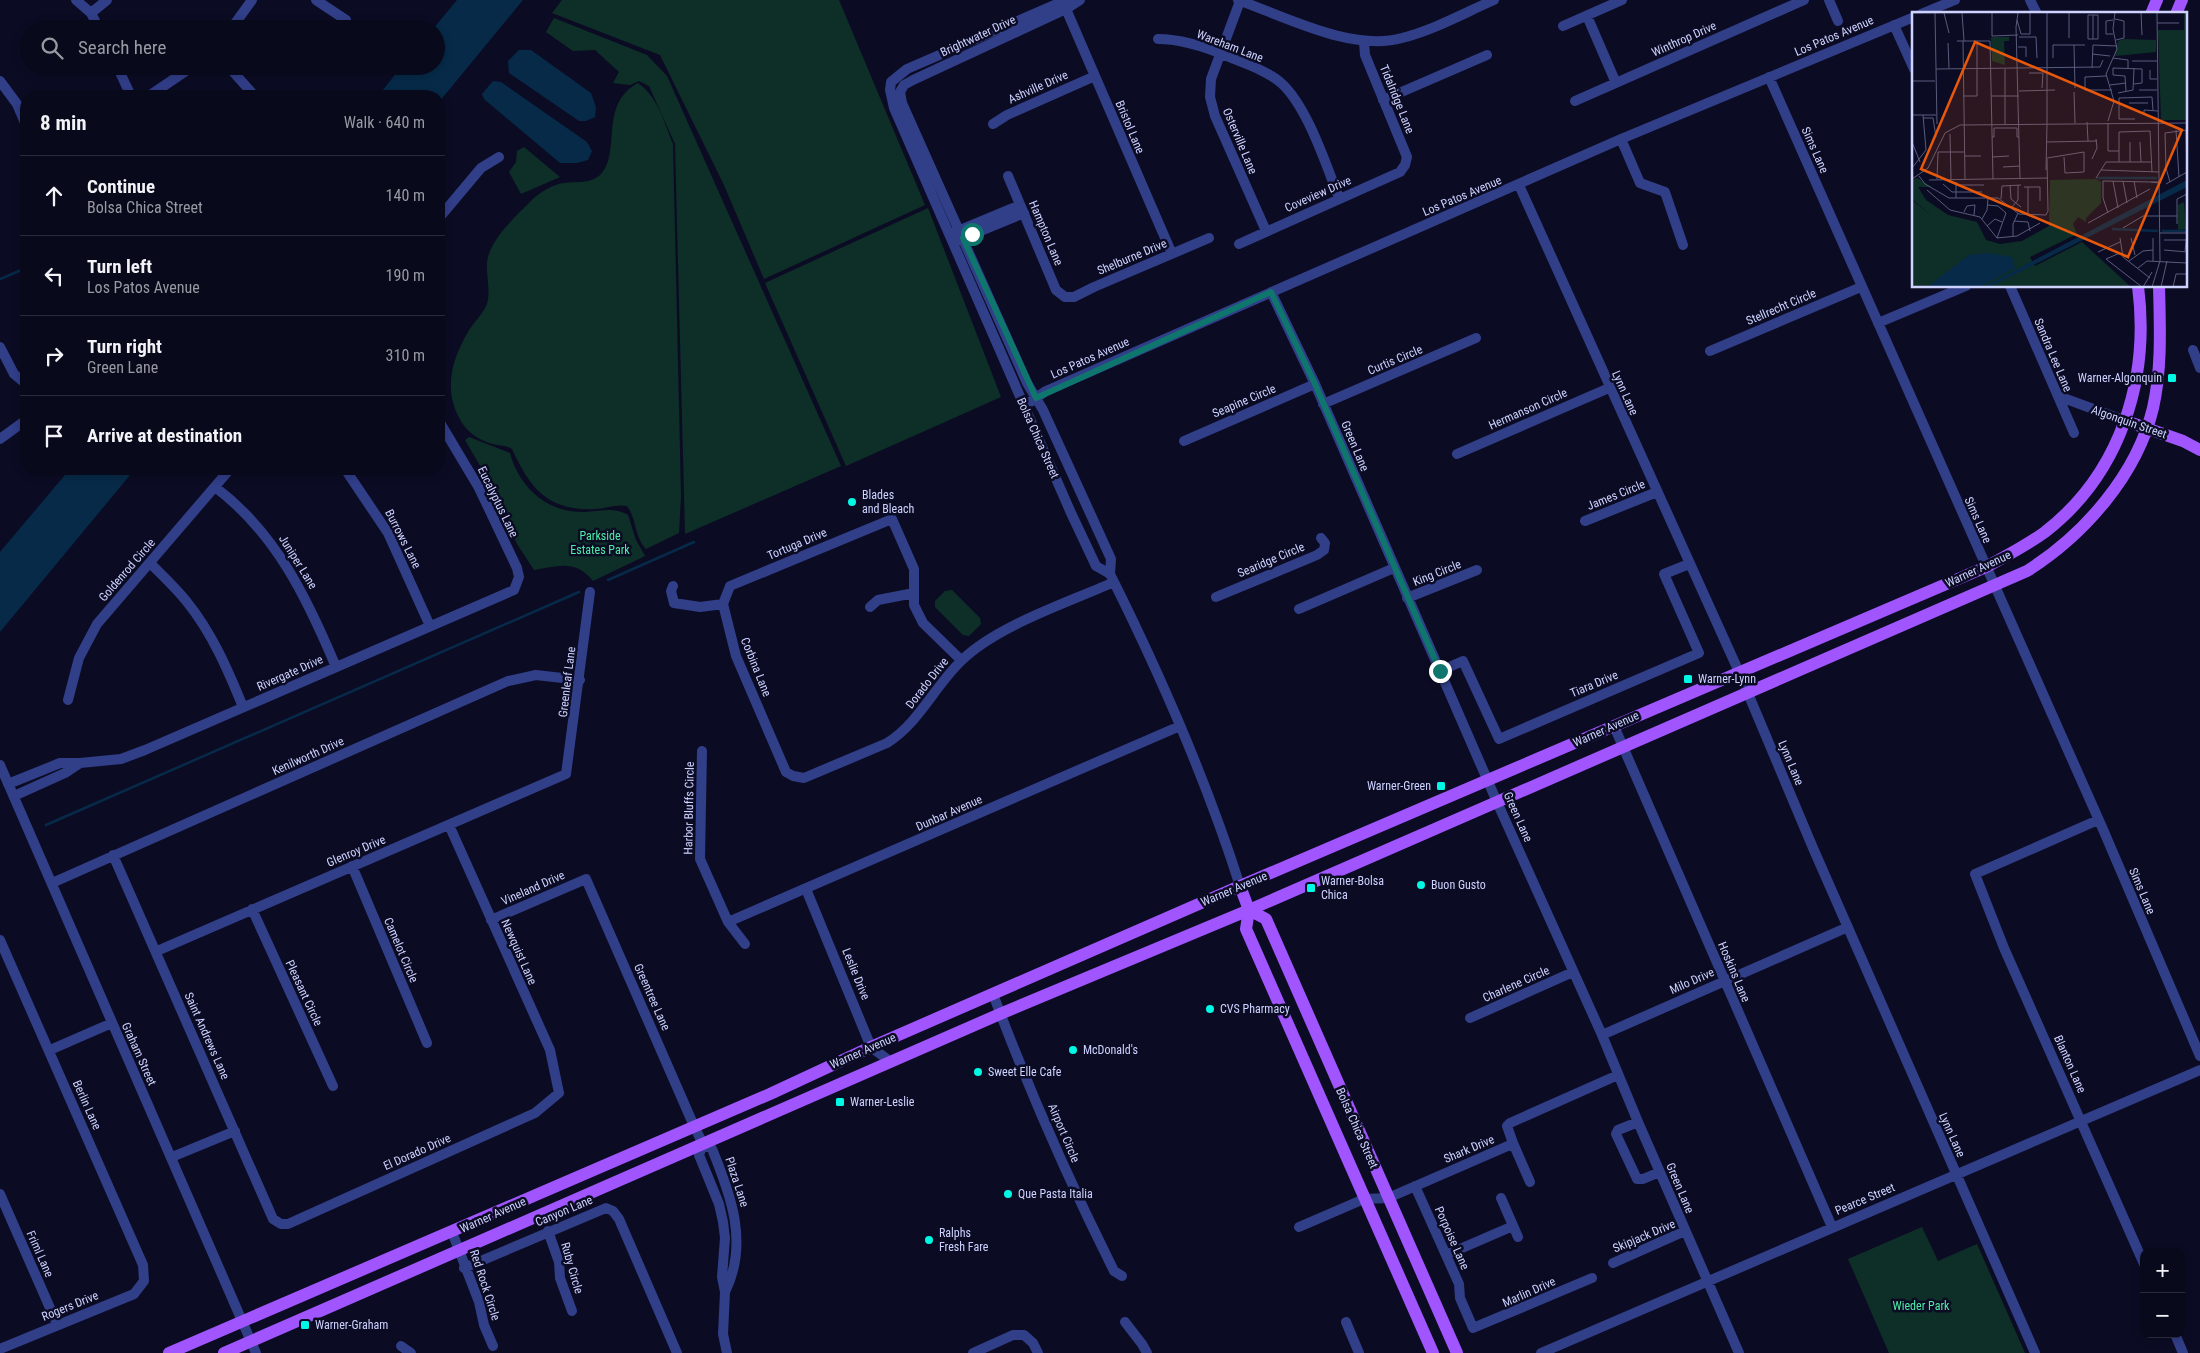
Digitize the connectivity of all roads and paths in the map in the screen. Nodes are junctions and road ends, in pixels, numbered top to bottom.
1 (76, 0) edge
2 (107, 0) edge
3 (252, 0) edge
4 (316, 0) edge
5 (1080, 0) edge
6 (1239, 0) edge
7 (1493, 0) edge
8 (1622, 0) edge
9 (1804, 0) edge
10 (1829, 0) edge
11 (1955, 0) edge
12 (2030, 0) edge
13 (2157, 0) edge
14 (2182, 0) edge
15 (1066, 5) edge
16 (1927, 12) edge
17 (2036, 12) edge
18 (2152, 12) edge
19 (2177, 12) edge
20 (91, 13) junction
21 (1587, 16) junction
22 (1912, 18) edge
23 (94, 20) edge
24 (238, 20) edge
25 (346, 20) dead end
26 (1838, 21) dead end
27 (1894, 25) junction
28 (1563, 26) dead end
29 (1158, 39) dead end
30 (1364, 42) junction
31 (1220, 53) junction
32 (1487, 55) dead end
33 (1912, 65) edge
34 (122, 75) edge
35 (180, 75) edge
36 (236, 75) edge
37 (898, 76) joint
38 (1095, 76) junction
39 (1769, 77) junction
40 (913, 80) joint
41 (0, 81) edge
42 (1616, 83) junction
43 (128, 90) edge
44 (158, 90) edge
45 (249, 90) edge
46 (1383, 100) junction
47 (1576, 101) dead end
48 (20, 111) edge
49 (993, 124) dead end
50 (1621, 139) junction
51 (499, 157) dead end
52 (1405, 165) joint
53 (1008, 176) dead end
54 (1519, 185) junction
55 (1339, 198) junction
56 (1022, 209) junction
57 (445, 211) edge
58 (1266, 232) junction
59 (956, 236) junction
60 (1209, 238) dead end
61 (1239, 244) dead end
62 (1683, 245) dead end
63 (1172, 254) junction
64 (1861, 287) junction
65 (1961, 288) edge
66 (2011, 288) edge
67 (2138, 288) edge
68 (2159, 288) edge
69 (1271, 292) junction
70 (1065, 297) joint
71 (1878, 323) junction
72 (1476, 338) dead end
73 (0, 347) edge
74 (2193, 350) dead end
75 (1710, 351) dead end
76 (2200, 368) edge
77 (20, 379) edge
78 (1315, 384) junction
79 (1609, 388) junction
80 (2058, 396) junction
81 (1036, 398) junction
82 (1323, 404) junction
83 (1024, 406) junction
84 (2126, 421) junction
85 (20, 424) edge
86 (2146, 428) junction
87 (445, 431) edge
88 (2074, 433) dead end
89 (0, 439) edge
90 (1184, 441) dead end
91 (2200, 450) edge
92 (1457, 454) dead end
93 (225, 475) edge
94 (349, 475) edge
95 (215, 486) junction
96 (1657, 492) junction
97 (1585, 521) dead end
98 (1321, 538) dead end
99 (150, 563) junction
100 (1689, 564) junction
101 (1986, 567) junction
102 (1394, 568) junction
103 (1477, 570) dead end
104 (1112, 578) junction
105 (673, 586) dead end
106 (1994, 586) junction
107 (590, 592) dead end
108 (508, 593) joint
109 (914, 593) junction
110 (1216, 597) dead end
111 (1408, 598) junction
112 (723, 604) junction
113 (870, 607) dead end
114 (1299, 609) dead end
115 (430, 626) junction
116 (961, 660) junction
117 (336, 667) junction
118 (1440, 671) junction
119 (1739, 672) junction
120 (580, 680) junction
121 (1748, 693) junction
122 (68, 700) dead end
123 (244, 707) junction
124 (1180, 726) junction
125 (1614, 726) junction
126 (1623, 748) junction
127 (702, 751) dead end
128 (80, 763) junction
129 (0, 765) edge
130 (786, 772) joint
131 (566, 774) joint
132 (1488, 781) junction
133 (8, 784) junction
134 (14, 796) junction
135 (1497, 802) junction
136 (2098, 820) junction
137 (449, 825) junction
138 (114, 855) junction
139 (352, 866) junction
140 (586, 879) joint
141 (52, 883) junction
142 (1240, 886) junction
143 (806, 889) junction
144 (252, 909) junction
145 (1249, 910) junction
146 (491, 920) junction
147 (728, 922) junction
148 (1848, 927) junction
149 (0, 940) edge
150 (745, 944) dead end
151 (156, 950) junction
152 (1573, 972) junction
153 (1724, 981) junction
154 (993, 994) junction
155 (1000, 1014) junction
156 (1470, 1018) dead end
157 (112, 1023) junction
158 (1602, 1035) junction
159 (427, 1043) dead end
160 (871, 1047) junction
161 (50, 1050) junction
162 (2200, 1056) edge
163 (891, 1062) junction
164 (2200, 1070) edge
165 (1618, 1075) junction
166 (1336, 1082) junction
167 (333, 1086) dead end
168 (1316, 1090) junction
169 (559, 1093) joint
170 (2081, 1120) junction
171 (1638, 1122) junction
172 (694, 1126) junction
173 (235, 1131) junction
174 (1513, 1142) junction
175 (703, 1144) junction
176 (172, 1157) junction
177 (1660, 1172) junction
178 (1955, 1174) junction
179 (1530, 1182) dead end
180 (1416, 1186) junction
181 (0, 1194) edge
182 (1388, 1198) junction
183 (1501, 1198) dead end
184 (1364, 1199) junction
185 (280, 1224) joint
186 (1513, 1226) junction
187 (1299, 1227) dead end
188 (1832, 1227) junction
189 (548, 1231) junction
190 (1686, 1231) junction
191 (452, 1232) junction
192 (1518, 1238) dead end
193 (460, 1249) junction
194 (1446, 1255) junction
195 (2140, 1255) edge
196 (1613, 1263) dead end
197 (464, 1268) junction
198 (1122, 1276) dead end
199 (1592, 1278) dead end
200 (144, 1281) joint
201 (1707, 1281) junction
202 (725, 1292) junction
203 (572, 1311) dead end
204 (242, 1322) junction
205 (1125, 1322) dead end
206 (1346, 1322) dead end
207 (57, 1324) junction
208 (1475, 1329) joint
209 (2177, 1338) edge
210 (401, 1346) dead end
211 (493, 1346) dead end
212 (253, 1347) edge
213 (0, 1349) edge
214 (169, 1353) edge
215 (224, 1353) edge
216 (411, 1353) edge
217 (677, 1353) edge
218 (727, 1353) edge
219 (973, 1353) edge
220 (1038, 1353) edge
221 (1146, 1353) edge
222 (1359, 1353) edge
223 (1433, 1353) edge
224 (1457, 1353) edge
225 (1541, 1353) edge
226 (1739, 1353) edge
227 (2035, 1353) edge
228 (2183, 1353) edge

1 - 20 street
2 - 20 street
3 - 24 street
4 - 25 street
5 - 15 street, Brightwater Drive
6 - 30 street
6 - 31 street, Osterville Lane
7 - 30 street
8 - 21 street
9 - 42 street, Winthrop Drive
10 - 26 street
11 - 16 street
12 - 17 street
13 - 18 main road
14 - 19 main road
15 - 37 street, Brightwater Drive
15 - 38 street, Bristol Lane
15 - 40 street, Brightwater Drive
20 - 23 street
21 - 28 street
21 - 42 street
22 - 27 street, Los Patos Avenue
27 - 33 street
27 - 39 street, Los Patos Avenue
29 - 31 street, Wareham Lane
30 - 46 street, Tidalridge Lane
31 - 55 street, Wareham Lane
31 - 58 street, Osterville Lane
32 - 46 street
34 - 43 street
35 - 44 street
36 - 45 street
37 - 59 street, Bolsa Chica Street
38 - 49 street, Ashville Drive
38 - 63 street, Bristol Lane
39 - 50 street, Los Patos Avenue
39 - 64 street, Sims Lane
40 - 59 street, Bolsa Chica Street
41 - 48 street
42 - 47 street, Winthrop Drive
46 - 52 street, Tidalridge Lane
50 - 54 street, Los Patos Avenue
50 - 62 street
51 - 57 street
52 - 55 street, Coveview Drive
53 - 56 street, Hampton Lane
54 - 69 street, Los Patos Avenue
54 - 79 street, Lynn Lane
55 - 58 street, Coveview Drive
56 - 59 street
56 - 70 street, Hampton Lane
58 - 61 street, Coveview Drive
59 - 81 street, Bolsa Chica Street
59 - 83 street, Bolsa Chica Street
60 - 63 street, Shelburne Drive
63 - 70 street, Shelburne Drive
64 - 71 street, Sims Lane
64 - 75 street, Stellrecht Circle
65 - 71 street
66 - 80 street, Sandra Lee Lane
67 - 84 main road, Warner Avenue
68 - 86 main road, Warner Avenue
69 - 78 street, Green Lane
69 - 81 street, Los Patos Avenue
71 - 101 street, Sims Lane
72 - 82 street, Curtis Circle
73 - 77 street
74 - 76 street
78 - 82 street, Green Lane
78 - 90 street, Seapine Circle
79 - 92 street, Hermanson Circle
79 - 96 street, Lynn Lane
80 - 84 street, Algonquin Street
80 - 88 street, Sandra Lee Lane
81 - 83 street, Los Patos Avenue
81 - 104 street, Bolsa Chica Street
82 - 102 street, Green Lane
83 - 104 street, Bolsa Chica Street
84 - 86 main road, Algonquin Street
84 - 101 main road, Warner Avenue
85 - 89 street
86 - 91 main road, Algonquin Street
86 - 106 main road, Warner Avenue
87 - 108 street, Eucalyptus Lane
93 - 95 street, Goldenrod Circle
94 - 115 street, Burrows Lane
95 - 99 street, Goldenrod Circle
95 - 117 street, Juniper Lane
96 - 97 street, James Circle
96 - 100 street, Lynn Lane
98 - 110 street, Searidge Circle
99 - 122 street, Goldenrod Circle
99 - 123 street
100 - 118 street, Tiara Drive
100 - 119 street, Lynn Lane
101 - 106 street, Sims Lane
101 - 119 main road, Warner Avenue
102 - 111 street, Green Lane
102 - 114 street
103 - 111 street, King Circle
104 - 116 street, Dorado Drive
104 - 124 street, Bolsa Chica Street
105 - 112 street
106 - 121 main road, Warner Avenue
106 - 136 street, Sims Lane
107 - 120 street, Greenleaf Lane
108 - 115 street, Rivergate Drive
109 - 112 street, Tortuga Drive
109 - 113 street
109 - 116 street
111 - 118 street, Green Lane
112 - 130 street, Corbina Lane
115 - 117 street, Rivergate Drive
116 - 130 street, Dorado Drive
117 - 123 street, Rivergate Drive
118 - 132 street, Green Lane
119 - 121 street, Lynn Lane
119 - 125 main road, Warner Avenue
120 - 131 street, Greenleaf Lane
120 - 138 street, Kenilworth Drive
121 - 126 main road, Warner Avenue
121 - 148 street, Lynn Lane
123 - 128 street, Rivergate Drive
124 - 142 street, Bolsa Chica Street
124 - 143 street, Dunbar Avenue
125 - 126 street, Hoskins Lane
125 - 132 main road, Warner Avenue
126 - 135 main road, Warner Avenue
126 - 153 street, Hoskins Lane
127 - 147 street, Harbor Bluffs Circle
128 - 133 street, Rivergate Drive
128 - 134 street, Rivergate Drive
129 - 133 street, Graham Street
131 - 137 street, Glenroy Drive
132 - 135 street, Green Lane
132 - 142 main road, Warner Avenue
133 - 134 street, Graham Street
134 - 141 street, Graham Street
135 - 145 main road, Warner Avenue
135 - 152 street, Green Lane
136 - 162 street, Sims Lane
136 - 170 street, Blanton Lane
137 - 139 street, Glenroy Drive
137 - 146 street, Newquist Lane
138 - 141 street, Kenilworth Drive
138 - 151 street, Saint Andrews Lane
139 - 144 street, Glenroy Drive
139 - 159 street, Camelot Circle
140 - 146 street, Vineland Drive
140 - 172 street, Greentree Lane
141 - 157 street, Graham Street
142 - 145 main road, Bolsa Chica Street
142 - 154 main road, Warner Avenue
143 - 147 street, Dunbar Avenue
143 - 160 street, Leslie Drive
144 - 151 street, Glenroy Drive
144 - 167 street, Pleasant Circle
145 - 155 main road, Warner Avenue
145 - 166 main road, Bolsa Chica Street
145 - 168 main road, Bolsa Chica Street
146 - 169 street, Newquist Lane
147 - 150 street, Harbor Bluffs Circle
148 - 153 street, Milo Drive
148 - 178 street, Lynn Lane
149 - 161 street, Berlin Lane
151 - 173 street, Saint Andrews Lane
152 - 156 street, Charlene Circle
152 - 158 street, Green Lane
153 - 158 street, Milo Drive
153 - 188 street, Hoskins Lane
154 - 155 street, Airport Circle
154 - 160 main road, Warner Avenue
155 - 163 main road, Warner Avenue
155 - 198 street, Airport Circle
157 - 161 street
157 - 176 street, Graham Street
158 - 165 street, Green Lane
160 - 163 street
160 - 172 main road, Warner Avenue
161 - 200 street, Berlin Lane
163 - 175 main road, Warner Avenue
164 - 170 street, Pearce Street
165 - 171 street, Green Lane
165 - 174 street, Shark Drive
166 - 168 main road
166 - 182 main road, Bolsa Chica Street
168 - 184 main road, Bolsa Chica Street
169 - 185 street, El Dorado Drive
170 - 178 street, Pearce Street
170 - 195 street, Blanton Lane
171 - 177 street, Green Lane
171 - 177 street
172 - 175 street, Plaza Lane
172 - 191 main road, Warner Avenue
173 - 176 street
173 - 185 street, Saint Andrews Lane
174 - 179 street
174 - 180 street, Shark Drive
175 - 193 main road, Warner Avenue
175 - 202 street, Plaza Lane
175 - 202 street, Plaza Lane
176 - 204 street, Graham Street
177 - 190 street, Green Lane
178 - 188 street, Pearce Street
178 - 227 street, Lynn Lane
180 - 182 street, Shark Drive
180 - 194 street, Porpoise Lane
181 - 207 street, Friml Lane
182 - 184 street
182 - 224 main road, Bolsa Chica Street
183 - 186 street
184 - 187 street
184 - 223 main road, Bolsa Chica Street
186 - 192 street
186 - 194 street
188 - 201 street, Pearce Street
189 - 197 street, Canyon Lane
189 - 203 street, Ruby Circle
189 - 217 street, Canyon Lane
190 - 196 street, Skipjack Drive
190 - 201 street, Green Lane
191 - 193 street, Red Rock Circle
191 - 204 main road, Warner Avenue
193 - 197 street, Red Rock Circle
193 - 212 main road, Warner Avenue
194 - 208 street, Porpoise Lane
197 - 211 street, Red Rock Circle
199 - 208 street, Marlin Drive
200 - 207 street, Rogers Drive
201 - 225 street, Pearce Street
201 - 226 street, Green Lane
202 - 218 street, Plaza Lane
204 - 212 street, Graham Street
204 - 214 main road, Warner Avenue
205 - 221 street
206 - 222 street
207 - 213 street, Rogers Drive
209 - 228 street
210 - 216 street
212 - 215 main road, Warner Avenue
219 - 220 street

